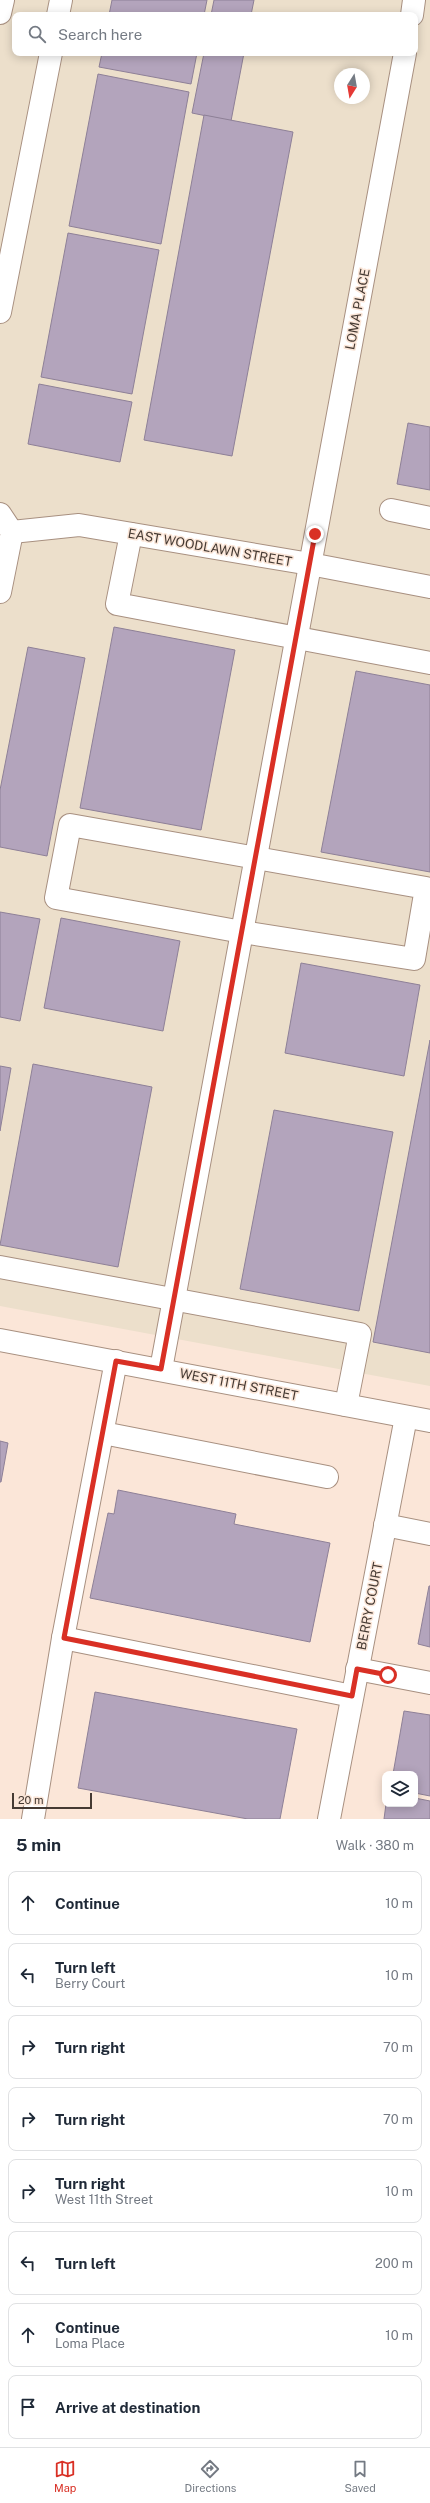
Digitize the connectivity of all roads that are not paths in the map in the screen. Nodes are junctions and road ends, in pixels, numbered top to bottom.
1 (2, 0) edge
2 (61, 0) edge
3 (414, 0) edge
4 (59, 12) edge
5 (412, 12) edge
6 (0, 13) edge
7 (50, 56) edge
8 (404, 56) edge
9 (0, 312) edge
10 (391, 510) dead end
11 (0, 514) edge
12 (430, 518) edge
13 (12, 532) junction
14 (131, 534) junction
15 (310, 564) junction
16 (430, 587) edge
17 (0, 592) edge
18 (296, 638) junction
19 (430, 663) edge
20 (255, 858) junction
21 (242, 932) junction
22 (0, 1267) edge
23 (173, 1300) junction
24 (0, 1340) edge
25 (116, 1361) junction
26 (161, 1369) junction
27 (346, 1405) junction
28 (406, 1417) junction
29 (430, 1421) edge
30 (103, 1433) junction
31 (327, 1477) dead end
32 (385, 1525) junction
33 (430, 1534) edge
34 (64, 1638) junction
35 (357, 1669) junction
36 (430, 1683) edge
37 (352, 1696) junction
38 (32, 1819) edge
39 (329, 1819) edge

1 - 6 street
2 - 4 street
3 - 5 street
7 - 9 street
8 - 15 street, LOMA PLACE
10 - 12 street
11 - 13 street
13 - 14 street, EAST WOODLAWN STREET
13 - 17 street
14 - 15 street, EAST WOODLAWN STREET
14 - 18 street
15 - 16 street, EAST WOODLAWN STREET
15 - 18 street, LOMA PLACE
18 - 19 street
18 - 20 street, LOMA PLACE
20 - 21 street, LOMA PLACE
20 - 21 street
20 - 21 street
21 - 23 street, LOMA PLACE
22 - 23 street
23 - 26 street, LOMA PLACE
23 - 27 street
24 - 25 street, WEST 11TH STREET
25 - 26 street, WEST 11TH STREET
25 - 30 street
26 - 27 street, WEST 11TH STREET
27 - 28 street, WEST 11TH STREET
28 - 29 street, WEST 11TH STREET
28 - 32 street, BERRY COURT
30 - 31 street
30 - 34 street
32 - 33 street
32 - 35 street, BERRY COURT
34 - 37 street
34 - 38 street
35 - 36 street
35 - 37 street, BERRY COURT
37 - 39 street, BERRY COURT

